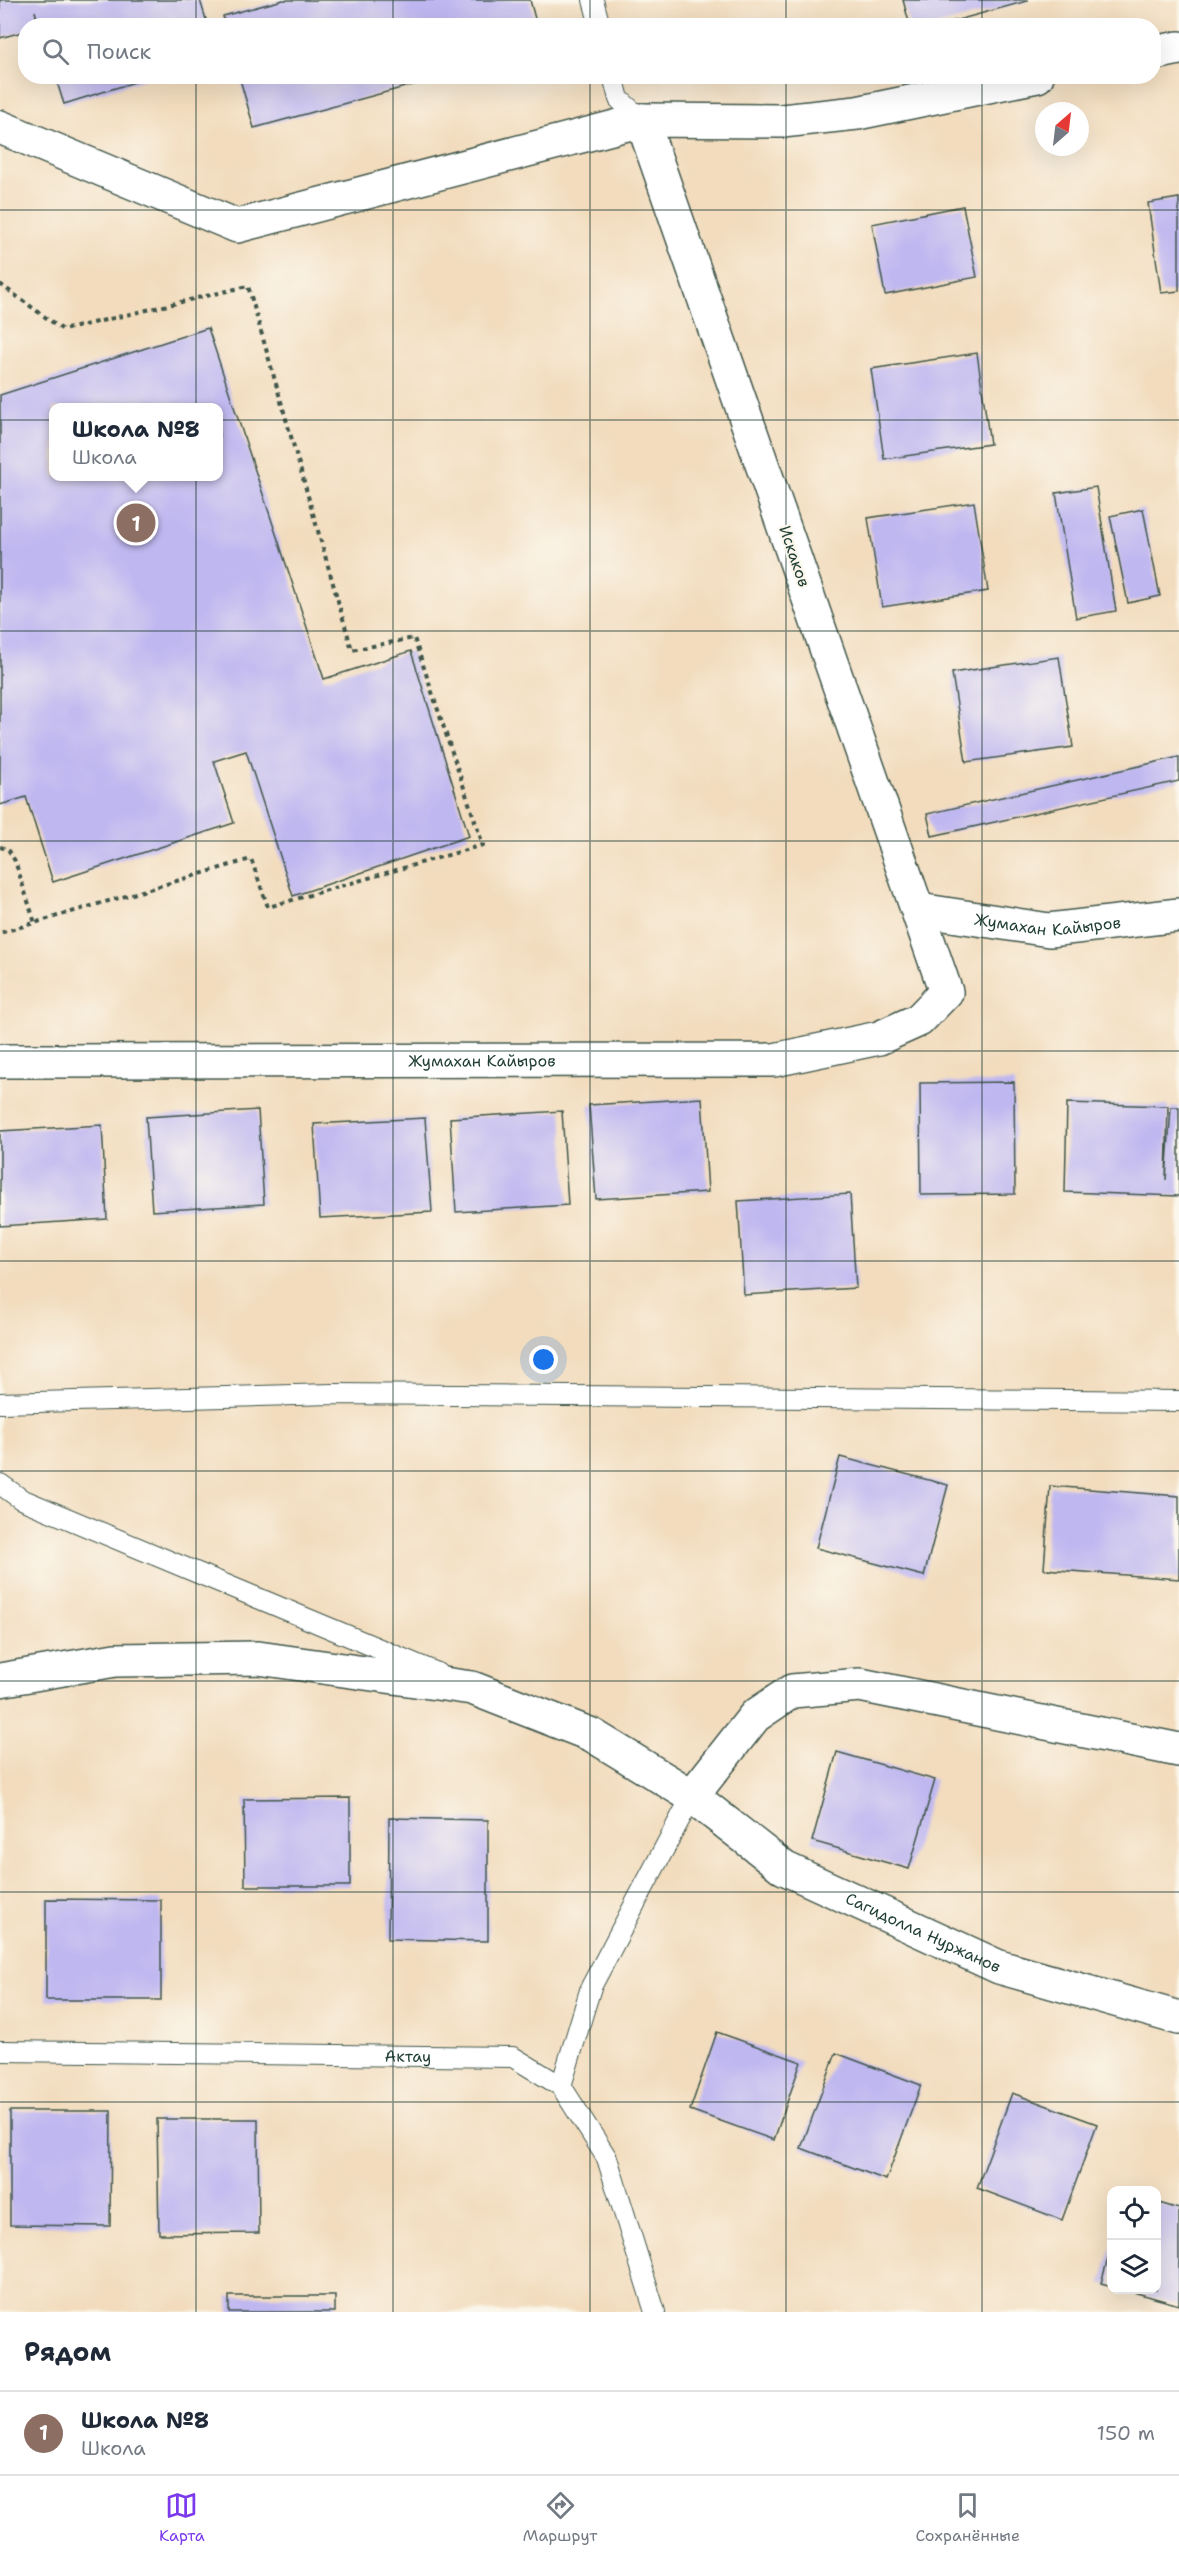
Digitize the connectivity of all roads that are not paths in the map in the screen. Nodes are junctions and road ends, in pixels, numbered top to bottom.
1 (594, 0) edge
2 (598, 18) edge
3 (1179, 48) edge
4 (1161, 52) edge
5 (615, 84) edge
6 (996, 84) edge
7 (642, 120) junction
8 (0, 127) edge
9 (919, 910) junction
10 (1179, 915) edge
11 (946, 992) joint
12 (0, 1061) edge
13 (1179, 1401) edge
14 (0, 1403) edge
15 (0, 1484) edge
16 (0, 1680) edge
17 (472, 1688) junction
18 (1179, 1750) edge
19 (692, 1796) junction
20 (1179, 2018) edge
21 (0, 2051) edge
22 (561, 2086) junction
23 (655, 2312) edge

1 - 2 lane
3 - 4 street
5 - 7 lane
6 - 7 street
7 - 8 street
7 - 9 street, Искаков
9 - 10 street, Жумахан Кайыров
9 - 11 street, Искаков
11 - 12 street, Жумахан Кайыров
13 - 14 lane
15 - 17 lane
16 - 17 street, Сагидолла Нуржанов
17 - 19 street, Сагидолла Нуржанов
18 - 19 street
19 - 20 street, Сагидолла Нуржанов
19 - 22 lane
21 - 22 lane, Актау
22 - 23 lane, Актау

